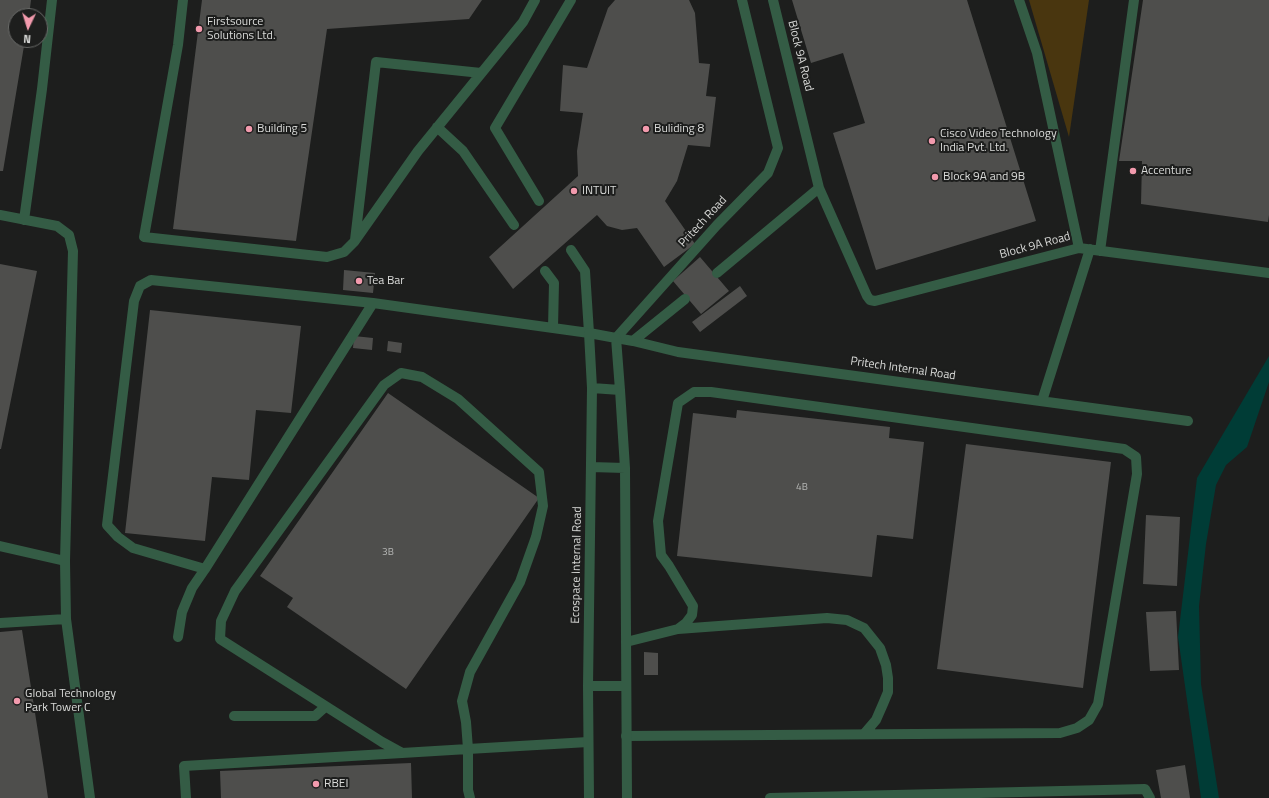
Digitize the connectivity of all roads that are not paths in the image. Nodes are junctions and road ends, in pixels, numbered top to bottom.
1 (52, 0) edge
2 (182, 0) edge
3 (535, 0) edge
4 (571, 0) edge
5 (742, 0) edge
6 (773, 0) edge
7 (1019, 0) edge
8 (1134, 0) edge
9 (481, 73) junction
10 (437, 127) junction
11 (819, 188) junction
12 (539, 201) dead end
13 (0, 215) edge
14 (24, 220) junction
15 (514, 225) dead end
16 (354, 242) junction
17 (1079, 248) junction
18 (571, 250) dead end
19 (1095, 250) junction
20 (545, 271) dead end
21 (717, 273) dead end
22 (1269, 273) edge
23 (685, 299) dead end
24 (373, 303) junction
25 (553, 328) junction
26 (589, 333) junction
27 (616, 338) junction
28 (634, 341) junction
29 (592, 388) junction
30 (620, 390) junction
31 (1042, 402) junction
32 (1188, 421) dead end
33 (591, 467) junction
34 (625, 468) junction
35 (0, 546) edge
36 (66, 561) junction
37 (205, 569) junction
38 (66, 619) junction
39 (0, 623) edge
40 (678, 629) junction
41 (178, 637) dead end
42 (626, 642) junction
43 (588, 686) junction
44 (626, 686) junction
45 (325, 707) junction
46 (234, 716) dead end
47 (864, 734) junction
48 (626, 736) junction
49 (588, 742) junction
50 (468, 749) junction
51 (402, 753) junction
52 (1002, 795) edge
53 (90, 798) edge
54 (186, 798) edge
55 (470, 798) edge
56 (589, 798) edge
57 (627, 798) edge
58 (770, 798) edge
59 (1150, 798) edge

1 - 14 street
2 - 16 street
3 - 9 street
4 - 12 street
5 - 27 street, Pritech Road
6 - 11 street, Block 9A Road
7 - 17 street, Block 9A Road
8 - 19 street
9 - 10 street
9 - 16 street
10 - 15 street
10 - 16 street
11 - 17 street, Block 9A Road
11 - 21 street
13 - 14 street
14 - 36 street
17 - 19 street
18 - 26 street
19 - 22 street
19 - 31 street
20 - 25 street
23 - 28 street
24 - 25 street
24 - 37 street
24 - 37 street
25 - 26 street
26 - 27 street
26 - 29 street, Ecospace Internal Road
27 - 28 street, Pritech Internal Road
27 - 30 street
28 - 31 street, Pritech Internal Road
29 - 30 street
29 - 33 street, Ecospace Internal Road
30 - 34 street
31 - 32 street, Pritech Internal Road
33 - 34 street
33 - 43 street, Ecospace Internal Road
34 - 42 street
35 - 36 street
36 - 38 street
37 - 41 street
38 - 39 street
38 - 53 street
40 - 42 street
40 - 47 street
40 - 47 street
42 - 44 street
43 - 44 street
43 - 49 street, Ecospace Internal Road
44 - 48 street
45 - 46 street
45 - 50 street
45 - 51 street
47 - 48 street
48 - 57 street
49 - 50 street
49 - 56 street, Ecospace Internal Road
50 - 51 street
50 - 55 street
51 - 54 street
52 - 58 street
52 - 59 street

